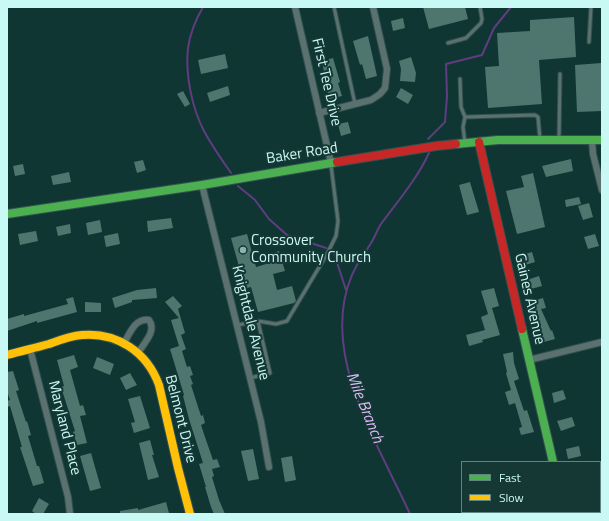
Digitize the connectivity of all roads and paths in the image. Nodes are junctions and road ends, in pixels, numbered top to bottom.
1 (295, 7) edge
2 (334, 7) edge
3 (373, 7) edge
4 (480, 7) edge
5 (591, 7) edge
6 (589, 42) dead end
7 (448, 43) dead end
8 (560, 74) dead end
9 (460, 79) dead end
10 (355, 104) junction
11 (320, 113) junction
12 (465, 118) junction
13 (540, 139) junction
14 (559, 139) junction
15 (592, 140) junction
16 (602, 140) edge
17 (479, 142) junction
18 (465, 143) junction
19 (331, 163) junction
20 (202, 185) junction
21 (602, 190) edge
22 (7, 214) edge
23 (258, 321) junction
24 (238, 325) junction
25 (602, 342) edge
26 (124, 343) junction
27 (30, 349) junction
28 (138, 353) junction
29 (7, 355) edge
30 (529, 360) junction
31 (250, 378) junction
32 (553, 461) edge
33 (269, 468) dead end
34 (70, 514) edge
35 (190, 514) edge

1 - 11 street, First Tee Drive
2 - 10 lane
3 - 10 street
4 - 7 lane
5 - 6 lane
8 - 14 lane
9 - 12 lane
10 - 11 street
11 - 19 street, First Tee Drive
12 - 13 lane
12 - 18 lane
13 - 14 street, Baker Road
13 - 17 street, Baker Road
14 - 15 street, Baker Road
15 - 16 street, Baker Road
15 - 21 street
17 - 18 street, Baker Road
17 - 30 street, Gaines Avenue
18 - 19 street, Baker Road
19 - 20 street, Baker Road
19 - 23 lane
20 - 22 street, Baker Road
20 - 24 street, Knightdale Avenue
23 - 24 lane
23 - 31 lane
24 - 31 street, Knightdale Avenue
25 - 30 street
26 - 27 street, Belmont Drive
26 - 28 street, Belmont Drive
26 - 28 street
27 - 29 street, Belmont Drive
27 - 34 street, Maryland Place
28 - 35 street, Belmont Drive
30 - 32 street, Gaines Avenue
31 - 33 street, Knightdale Avenue

